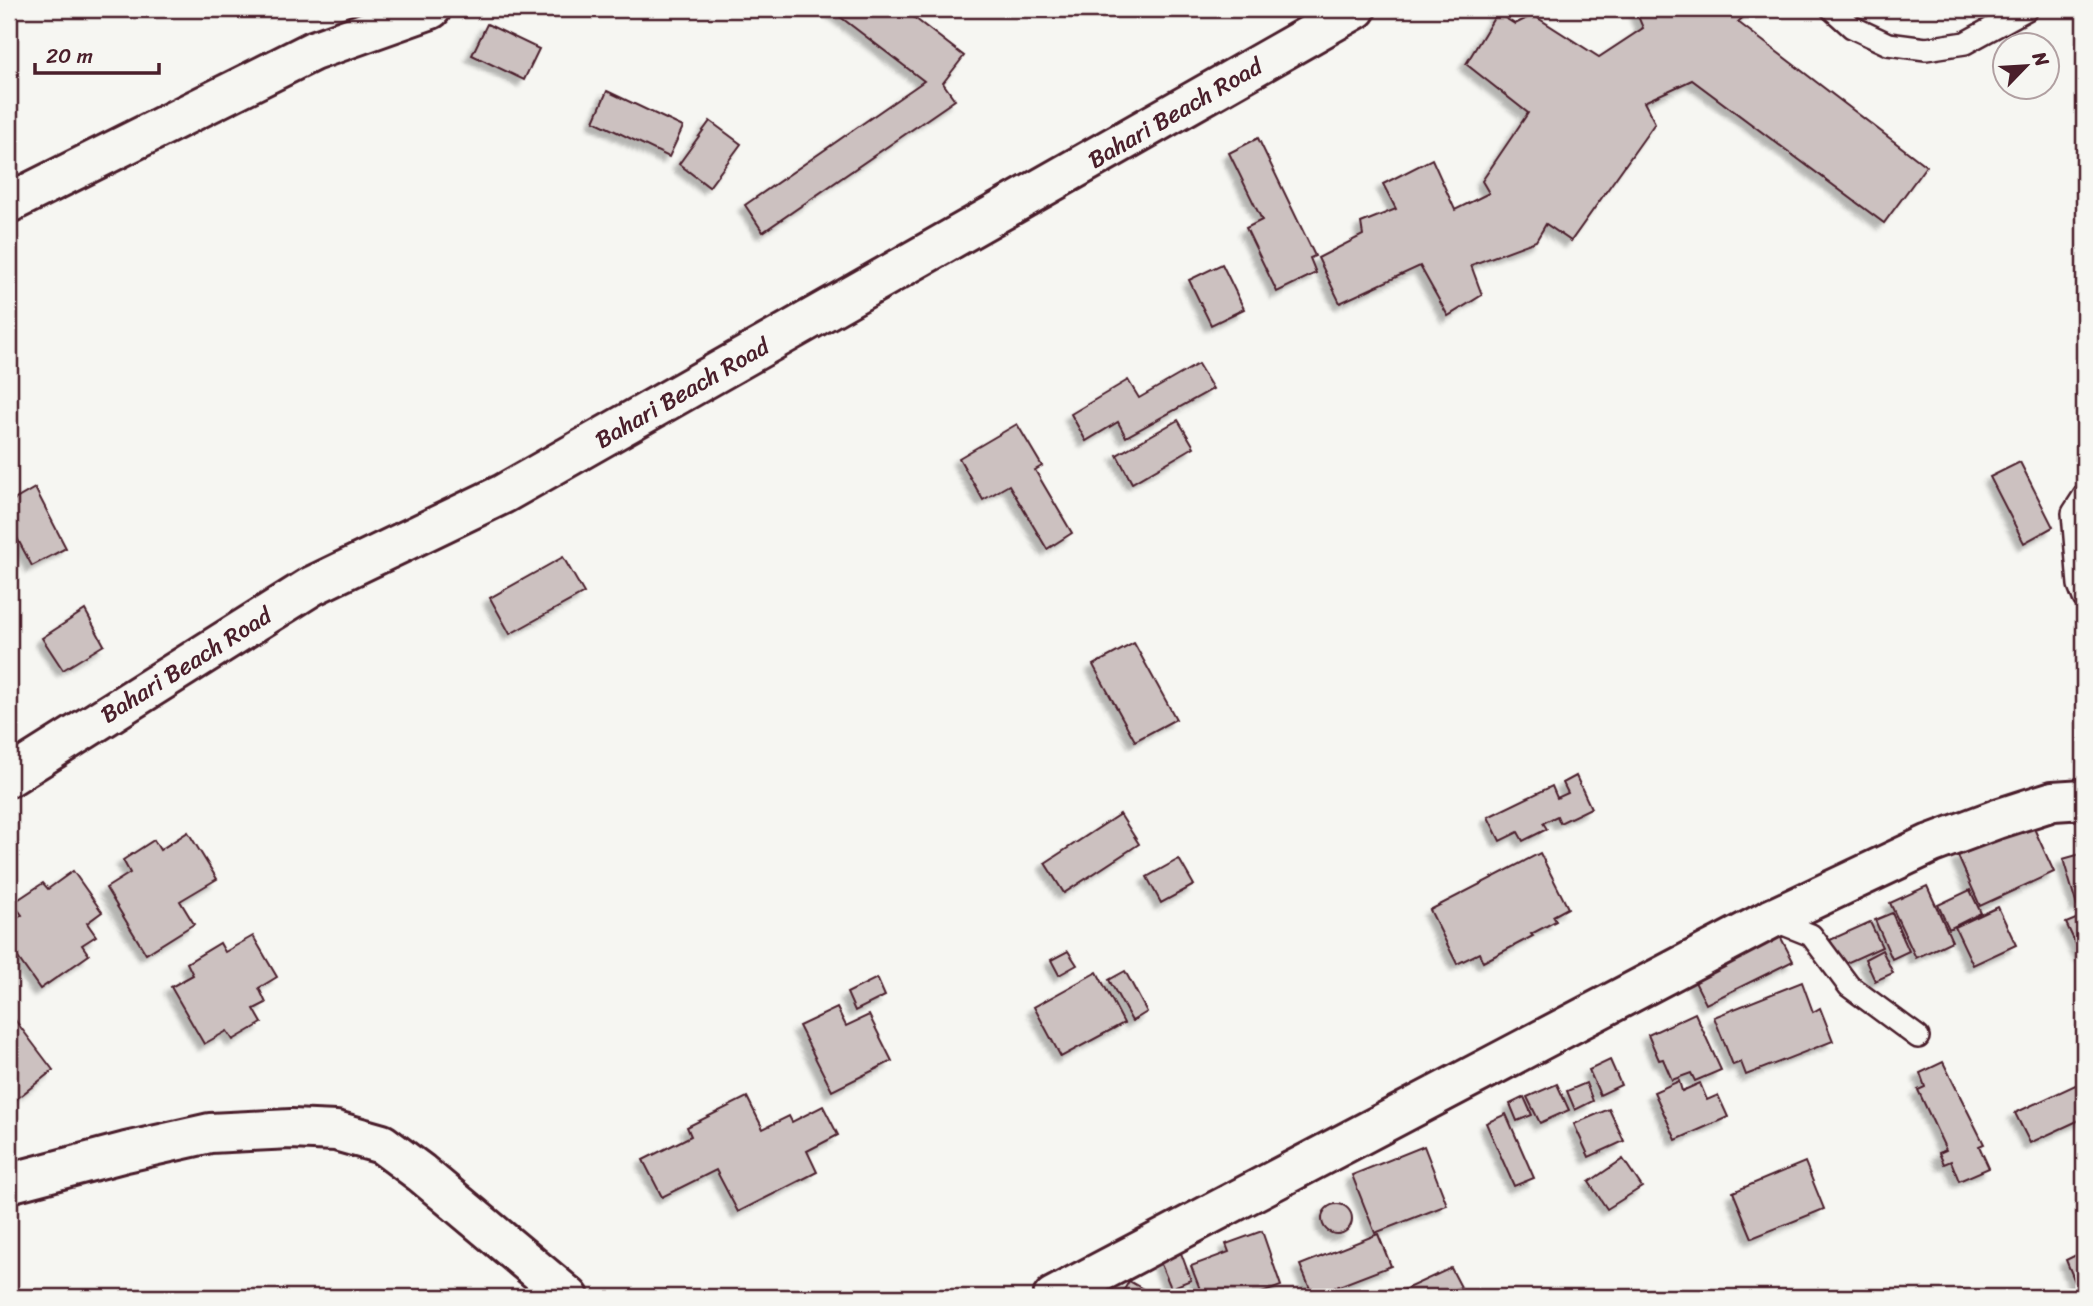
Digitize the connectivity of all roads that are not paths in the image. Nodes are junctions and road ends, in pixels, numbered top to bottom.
1 (431, 9) edge
2 (1356, 9) edge
3 (1832, 9) edge
4 (2027, 9) edge
5 (9, 203) edge
6 (2084, 496) edge
7 (2084, 598) edge
8 (9, 777) edge
9 (2084, 799) edge
10 (1771, 919) junction
11 (1919, 1037) dead end
12 (9, 1183) edge
13 (569, 1297) edge
14 (1053, 1297) edge

1 - 5 street
2 - 8 street, Bahari Beach Road
3 - 4 lane
6 - 7 lane
9 - 10 street
10 - 11 lane
10 - 14 street
12 - 13 street

